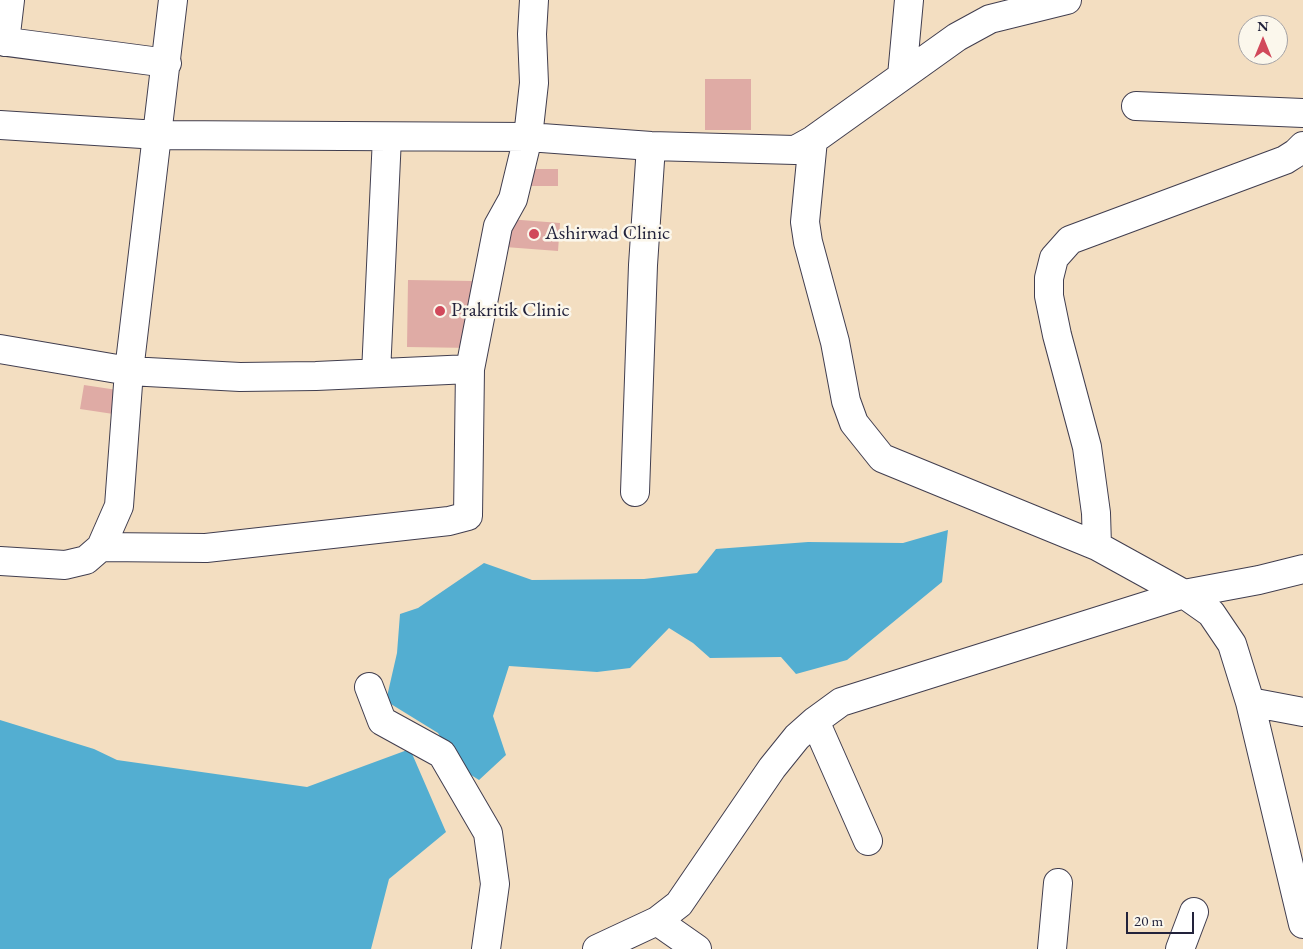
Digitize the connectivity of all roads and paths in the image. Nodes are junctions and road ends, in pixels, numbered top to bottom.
1 (10, 0) edge
2 (173, 0) edge
3 (534, 0) edge
4 (909, 0) edge
5 (1067, 0) edge
6 (3, 41) edge
7 (167, 63) junction
8 (902, 76) junction
9 (1136, 106) dead end
10 (1303, 113) edge
11 (0, 126) edge
12 (158, 135) junction
13 (387, 137) junction
14 (528, 137) junction
15 (813, 140) junction
16 (651, 146) junction
17 (1303, 146) edge
18 (0, 349) edge
19 (470, 369) junction
20 (129, 370) junction
21 (376, 373) junction
22 (635, 492) dead end
23 (1098, 546) junction
24 (101, 547) junction
25 (0, 561) edge
26 (1303, 569) edge
27 (1184, 594) junction
28 (369, 687) dead end
29 (1250, 702) junction
30 (1303, 712) edge
31 (815, 721) junction
32 (868, 841) dead end
33 (1058, 883) dead end
34 (1194, 912) dead end
35 (657, 921) junction
36 (1303, 924) edge
37 (486, 949) edge
38 (597, 949) edge
39 (697, 949) edge
40 (1052, 949) edge
41 (1180, 949) edge

1 - 6 street
2 - 7 street
3 - 14 street
4 - 8 street
5 - 8 street
6 - 7 street
7 - 12 street
8 - 15 street
9 - 10 street
11 - 12 street
12 - 13 street
12 - 20 street
13 - 14 street
13 - 21 street
14 - 16 street
14 - 19 street
15 - 16 street
15 - 23 street
16 - 22 street
17 - 23 street
18 - 20 street
19 - 21 street
19 - 24 street
20 - 21 street
20 - 24 street
23 - 27 street
24 - 25 street
26 - 27 street
27 - 29 street
27 - 31 street
28 - 37 street
29 - 30 street
29 - 36 street
31 - 32 street
31 - 35 street
33 - 40 street
34 - 41 street
35 - 38 street
35 - 39 street

